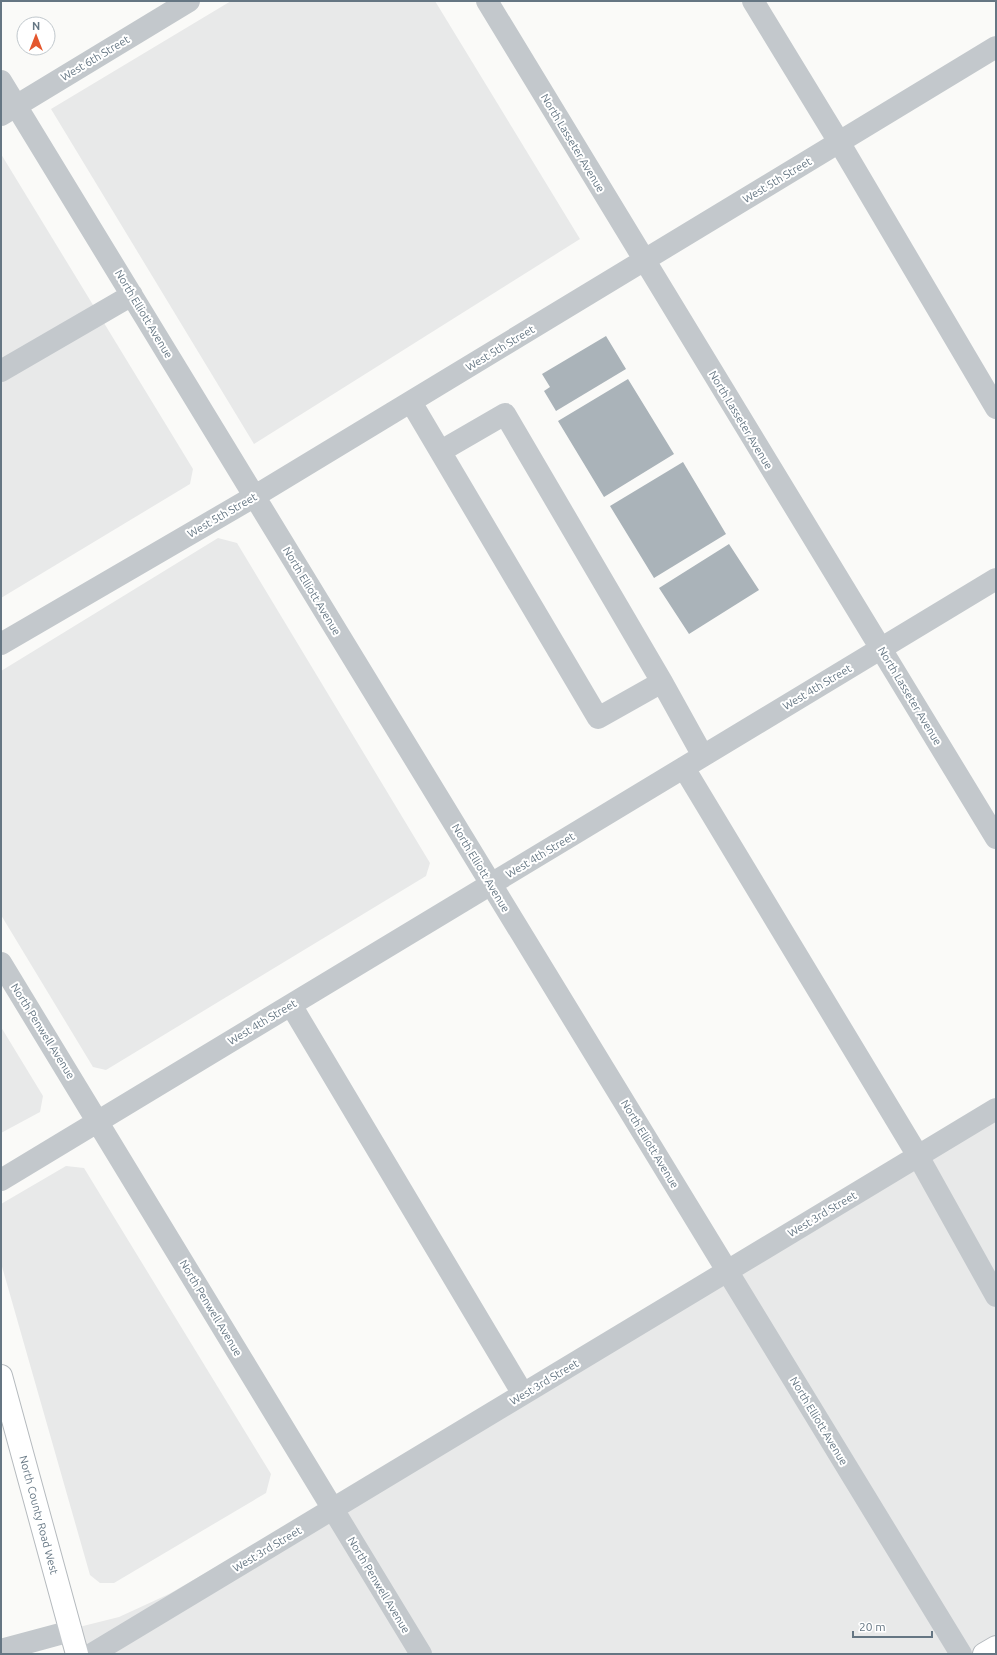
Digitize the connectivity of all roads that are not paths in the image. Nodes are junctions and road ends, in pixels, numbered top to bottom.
1 (189, 1) edge
2 (487, 1) edge
3 (753, 1) edge
4 (996, 47) edge
5 (1, 81) edge
6 (9, 111) edge
7 (839, 142) junction
8 (644, 260) junction
9 (132, 295) junction
10 (1, 371) edge
11 (411, 402) junction
12 (996, 408) edge
13 (441, 451) junction
14 (255, 496) junction
15 (996, 579) edge
16 (3, 637) edge
17 (881, 649) junction
18 (662, 682) junction
19 (703, 756) junction
20 (684, 768) junction
21 (996, 838) edge
22 (491, 884) junction
23 (1, 963) edge
24 (291, 1005) junction
25 (996, 1109) edge
26 (98, 1121) junction
27 (918, 1156) junction
28 (1, 1180) edge
29 (727, 1271) junction
30 (996, 1296) edge
31 (1, 1376) edge
32 (523, 1394) junction
33 (5, 1408) edge
34 (333, 1509) junction
35 (71, 1631) junction
36 (996, 1647) edge
37 (1, 1650) edge
38 (77, 1654) edge
39 (92, 1654) edge
40 (421, 1654) edge
41 (961, 1654) edge
42 (984, 1654) edge

1 - 6 street, West 6th Street
2 - 8 street, North Lasseter Avenue
3 - 7 street
4 - 7 street, West 5th Street
5 - 6 street, North Elliott Avenue
6 - 9 street, North Elliott Avenue
7 - 8 street, West 5th Street
7 - 12 street
8 - 11 street, West 5th Street
8 - 17 street, North Lasseter Avenue
9 - 10 street
9 - 14 street, North Elliott Avenue
11 - 13 street
11 - 14 street, West 5th Street
13 - 18 street
13 - 18 street
14 - 16 street, West 5th Street
14 - 22 street, North Elliott Avenue
15 - 17 street, West 4th Street
17 - 19 street, West 4th Street
17 - 21 street, North Lasseter Avenue
18 - 19 street
19 - 20 street, West 4th Street
20 - 22 street, West 4th Street
20 - 27 street
22 - 24 street, West 4th Street
22 - 29 street, North Elliott Avenue
23 - 26 street, North Penwell Avenue
24 - 26 street, West 4th Street
24 - 32 street
25 - 27 street, West 3rd Street
26 - 28 street, West 4th Street
26 - 34 street, North Penwell Avenue
27 - 29 street, West 3rd Street
27 - 30 street
29 - 32 street, West 3rd Street
29 - 41 street, North Elliott Avenue
31 - 33 main road, North County Road West
32 - 34 street, West 3rd Street
33 - 35 main road, North County Road West
34 - 39 street, West 3rd Street
34 - 40 street, North Penwell Avenue
35 - 37 street
35 - 38 main road, North County Road West
36 - 42 main road

